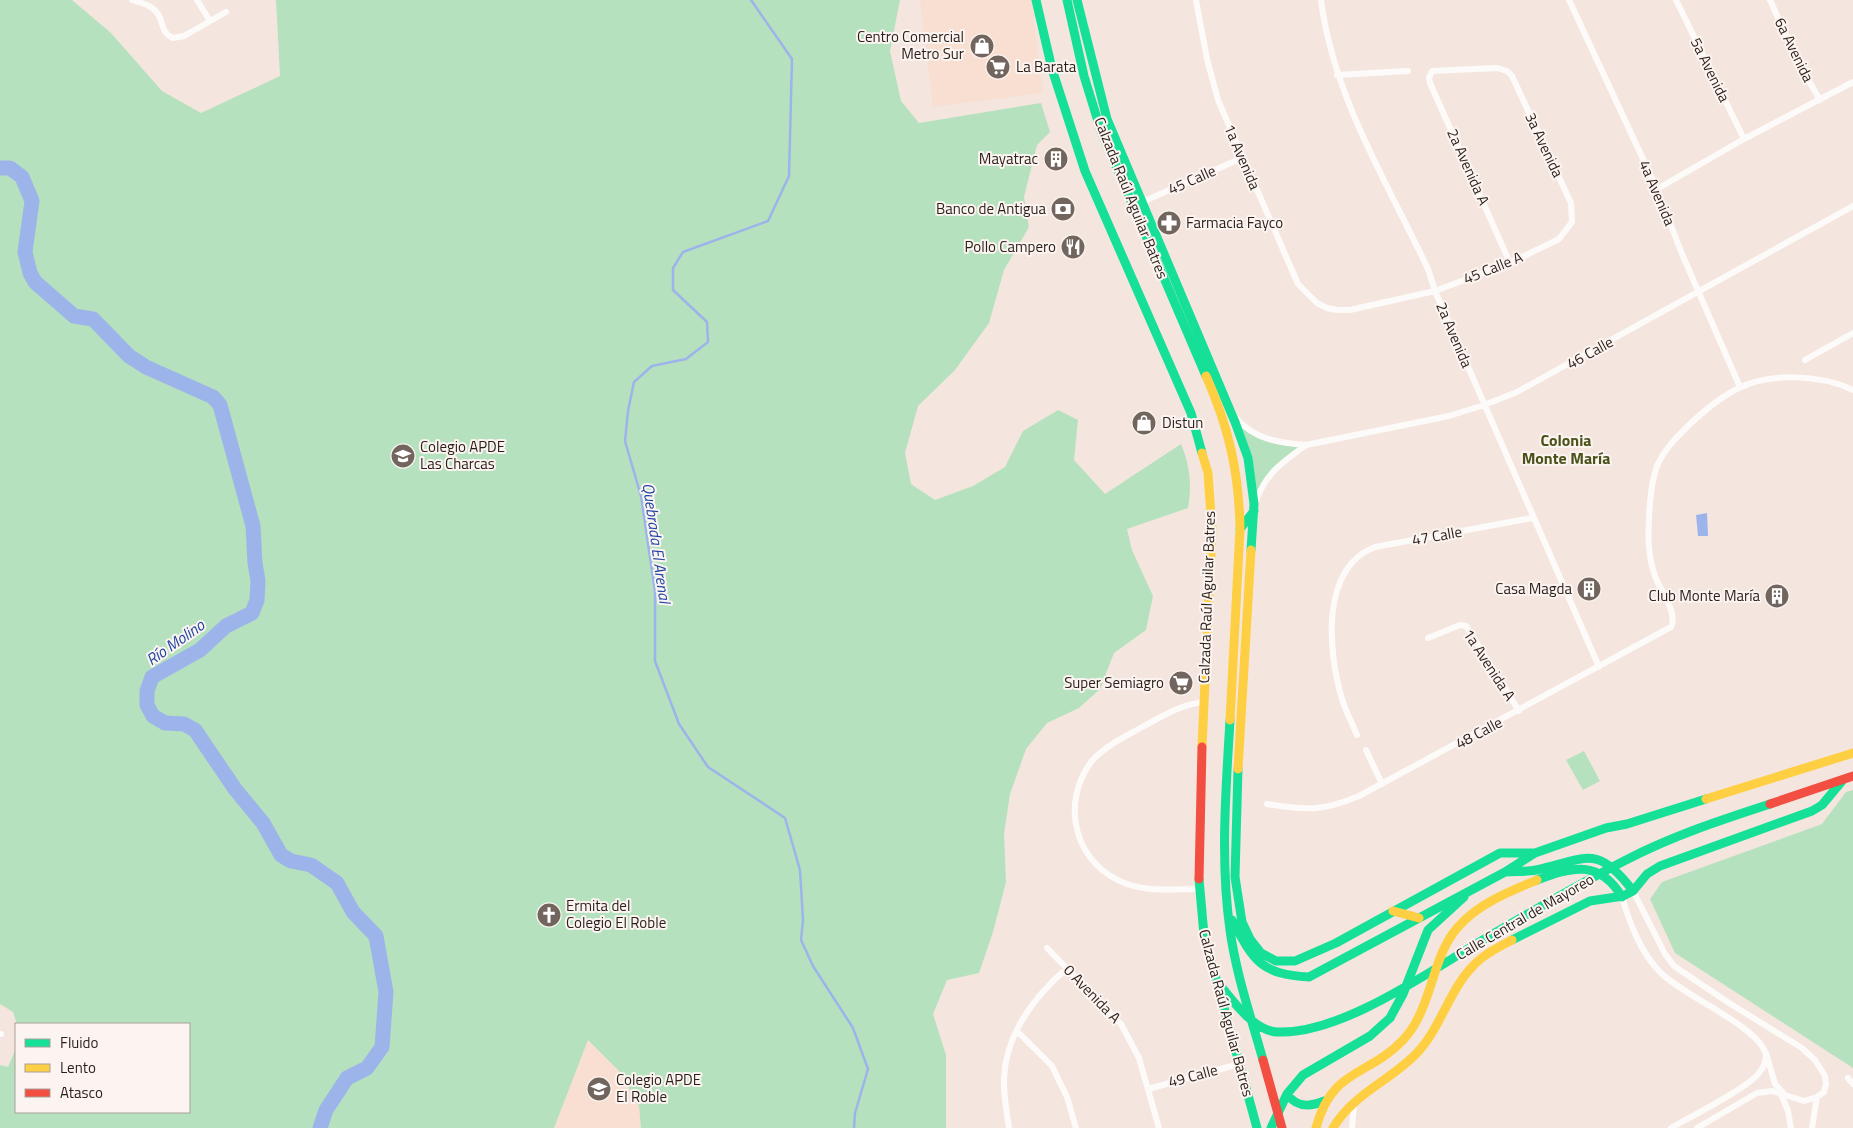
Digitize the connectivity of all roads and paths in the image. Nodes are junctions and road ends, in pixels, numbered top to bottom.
1 (132, 0) edge
2 (197, 0) edge
3 (1036, 0) edge
4 (1067, 0) edge
5 (1071, 0) edge
6 (1077, 0) edge
7 (1196, 0) edge
8 (1321, 0) edge
9 (1569, 0) edge
10 (1676, 0) edge
11 (1770, 0) edge
12 (226, 12) dead end
13 (210, 21) junction
14 (1072, 23) junction
15 (1408, 71) dead end
16 (1432, 71) joint
17 (1338, 75) junction
18 (1853, 82) edge
19 (1820, 100) junction
20 (1744, 139) junction
21 (1242, 158) junction
22 (1657, 189) junction
23 (1142, 202) junction
24 (1853, 206) edge
25 (1572, 222) joint
26 (1510, 263) junction
27 (1435, 291) junction
28 (1699, 291) junction
29 (1317, 303) joint
30 (1853, 333) edge
31 (1805, 360) dead end
32 (1740, 387) junction
33 (1853, 390) edge
34 (1484, 405) junction
35 (1232, 413) junction
36 (1306, 445) junction
37 (1254, 507) junction
38 (1532, 518) junction
39 (1240, 529) junction
40 (1428, 638) dead end
41 (1600, 668) junction
42 (1204, 702) junction
43 (1519, 711) junction
44 (1357, 735) dead end
45 (1366, 750) dead end
46 (1853, 753) edge
47 (1848, 778) edge
48 (1382, 784) junction
49 (1267, 804) dead end
50 (1535, 852) junction
51 (1505, 872) junction
52 (1199, 889) junction
53 (1470, 890) junction
54 (1633, 891) junction
55 (1620, 893) junction
56 (1393, 912) junction
57 (1228, 913) junction
58 (1419, 918) junction
59 (1250, 939) junction
60 (1047, 948) dead end
61 (1249, 950) junction
62 (1443, 960) junction
63 (1067, 968) junction
64 (1215, 979) junction
65 (1017, 1031) junction
66 (1766, 1053) junction
67 (1239, 1064) junction
68 (1848, 1078) dead end
69 (1853, 1084) edge
70 (1148, 1088) junction
71 (1287, 1094) junction
72 (1783, 1094) junction
73 (1817, 1097) junction
74 (1324, 1101) junction
75 (1354, 1104) junction
76 (1009, 1128) edge
77 (1076, 1128) edge
78 (1159, 1128) edge
79 (1258, 1128) edge
80 (1271, 1128) edge
81 (1282, 1128) edge
82 (1316, 1128) edge
83 (1333, 1128) edge
84 (1352, 1128) edge
85 (1671, 1128) edge
86 (1697, 1128) edge
87 (1791, 1128) edge
88 (1812, 1128) edge

1 - 13 street
2 - 13 street
3 - 42 main road, Calzada Raúl Aguilar Batres
4 - 14 main road, Calzada Raúl Aguilar Batres
5 - 14 main road
6 - 23 main road
7 - 21 street, 1a Avenida
8 - 17 street, 2a Avenida
9 - 22 street, 4a Avenida
10 - 20 street, 5a Avenida
11 - 19 street, 6a Avenida
12 - 13 street
14 - 39 main road, Calzada Raúl Aguilar Batres
15 - 17 street
16 - 25 street, 3a Avenida
16 - 26 street, 2a Avenida A
17 - 27 street, 2a Avenida
18 - 19 street
19 - 20 street
20 - 22 street
21 - 23 street, 45 Calle
21 - 29 street, 1a Avenida
22 - 28 street, 4a Avenida
23 - 35 main road
24 - 28 street, 46 Calle
25 - 26 street, 45 Calle A
26 - 27 street, 45 Calle A
27 - 29 street, 45 Calle A
27 - 34 street, 2a Avenida
28 - 32 street, 4a Avenida
28 - 34 street, 46 Calle
30 - 31 street
32 - 33 street
32 - 41 street, 48 Calle
34 - 36 street, 46 Calle
34 - 38 street, 2a Avenida
35 - 36 street, 46 Calle
35 - 37 main road
36 - 37 street, 46 Calle
37 - 39 main road
37 - 59 main road
38 - 41 street, 2a Avenida
38 - 44 street, 47 Calle
39 - 57 main road, Calzada Raúl Aguilar Batres
40 - 43 street, 1a Avenida A
41 - 43 street, 48 Calle
42 - 52 main road, Calzada Raúl Aguilar Batres
42 - 52 street
43 - 48 street, 48 Calle
45 - 48 street
46 - 50 main road
47 - 54 main road
47 - 62 main road, Calle Central de Mayoreo
48 - 49 street, 48 Calle
50 - 51 main road
50 - 56 main road
51 - 53 main road
51 - 54 main road
52 - 64 main road, Calzada Raúl Aguilar Batres
53 - 58 main road
53 - 71 main road
54 - 55 main road
54 - 73 street
55 - 62 main road
55 - 66 street
55 - 75 main road
56 - 58 main road
56 - 59 main road
57 - 61 main road
57 - 81 main road, Calzada Raúl Aguilar Batres
58 - 61 main road
59 - 61 main road
60 - 63 street, 0 Avenida A
62 - 64 main road, Calle Central de Mayoreo
62 - 74 main road
63 - 65 street
63 - 70 street, 0 Avenida A
64 - 67 main road, Calzada Raúl Aguilar Batres
65 - 76 street
65 - 77 street
66 - 72 street
66 - 85 street
67 - 70 street, 49 Calle
67 - 79 main road, Calzada Raúl Aguilar Batres
68 - 69 street
70 - 78 street, 0 Avenida A
71 - 74 main road
71 - 80 main road
72 - 73 street
72 - 86 street
72 - 87 street
73 - 88 street
74 - 82 main road
75 - 83 main road
75 - 84 street

